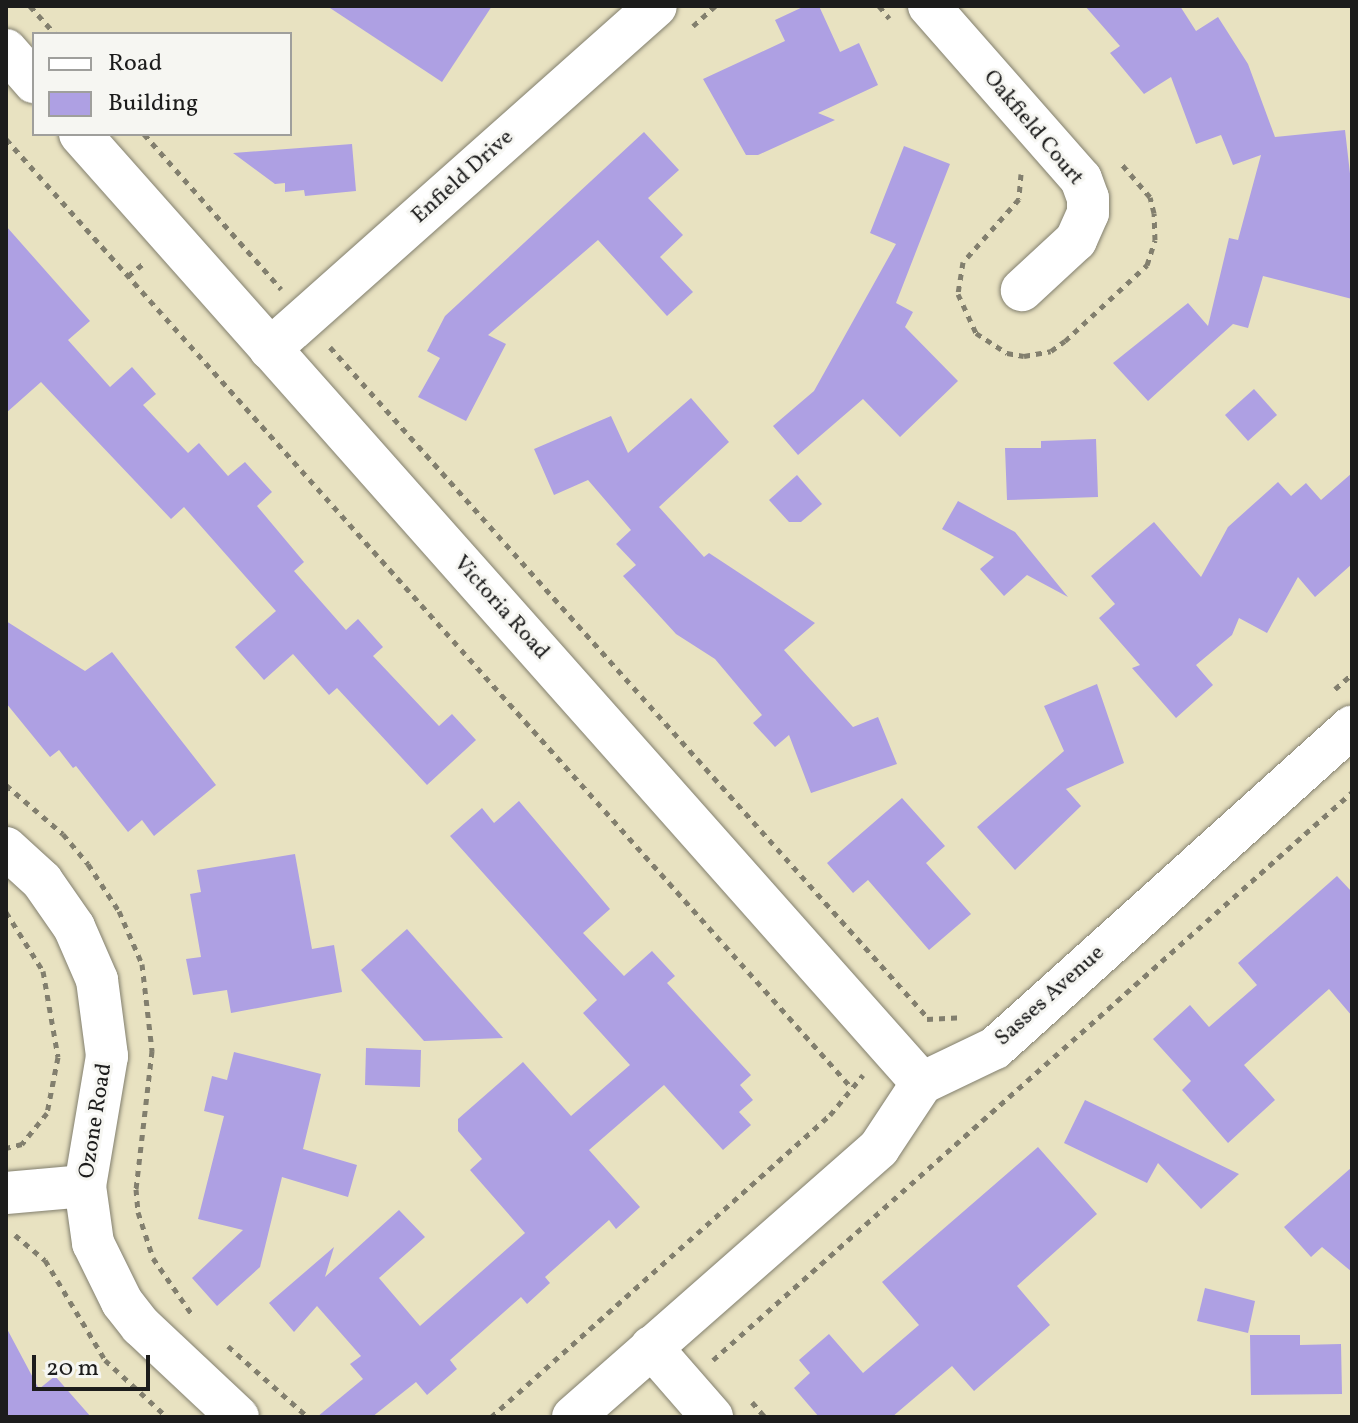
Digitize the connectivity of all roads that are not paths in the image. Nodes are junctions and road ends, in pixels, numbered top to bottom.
1 (656, 6) edge
2 (929, 6) edge
3 (6, 50) edge
4 (32, 80) edge
5 (82, 136) edge
6 (1022, 290) dead end
7 (270, 349) junction
8 (1352, 727) edge
9 (6, 848) edge
10 (922, 1083) junction
11 (85, 1186) junction
12 (6, 1193) edge
13 (651, 1347) junction
14 (238, 1417) edge
15 (573, 1417) edge
16 (712, 1417) edge

1 - 7 street, Enfield Drive
2 - 6 street, Oakfield Court
3 - 4 street
5 - 7 street, Victoria Road
7 - 10 street, Victoria Road
8 - 10 street, Sasses Avenue
9 - 11 street, Ozone Road
10 - 13 street
11 - 12 street
11 - 14 street, Ozone Road
13 - 15 street
13 - 16 street

